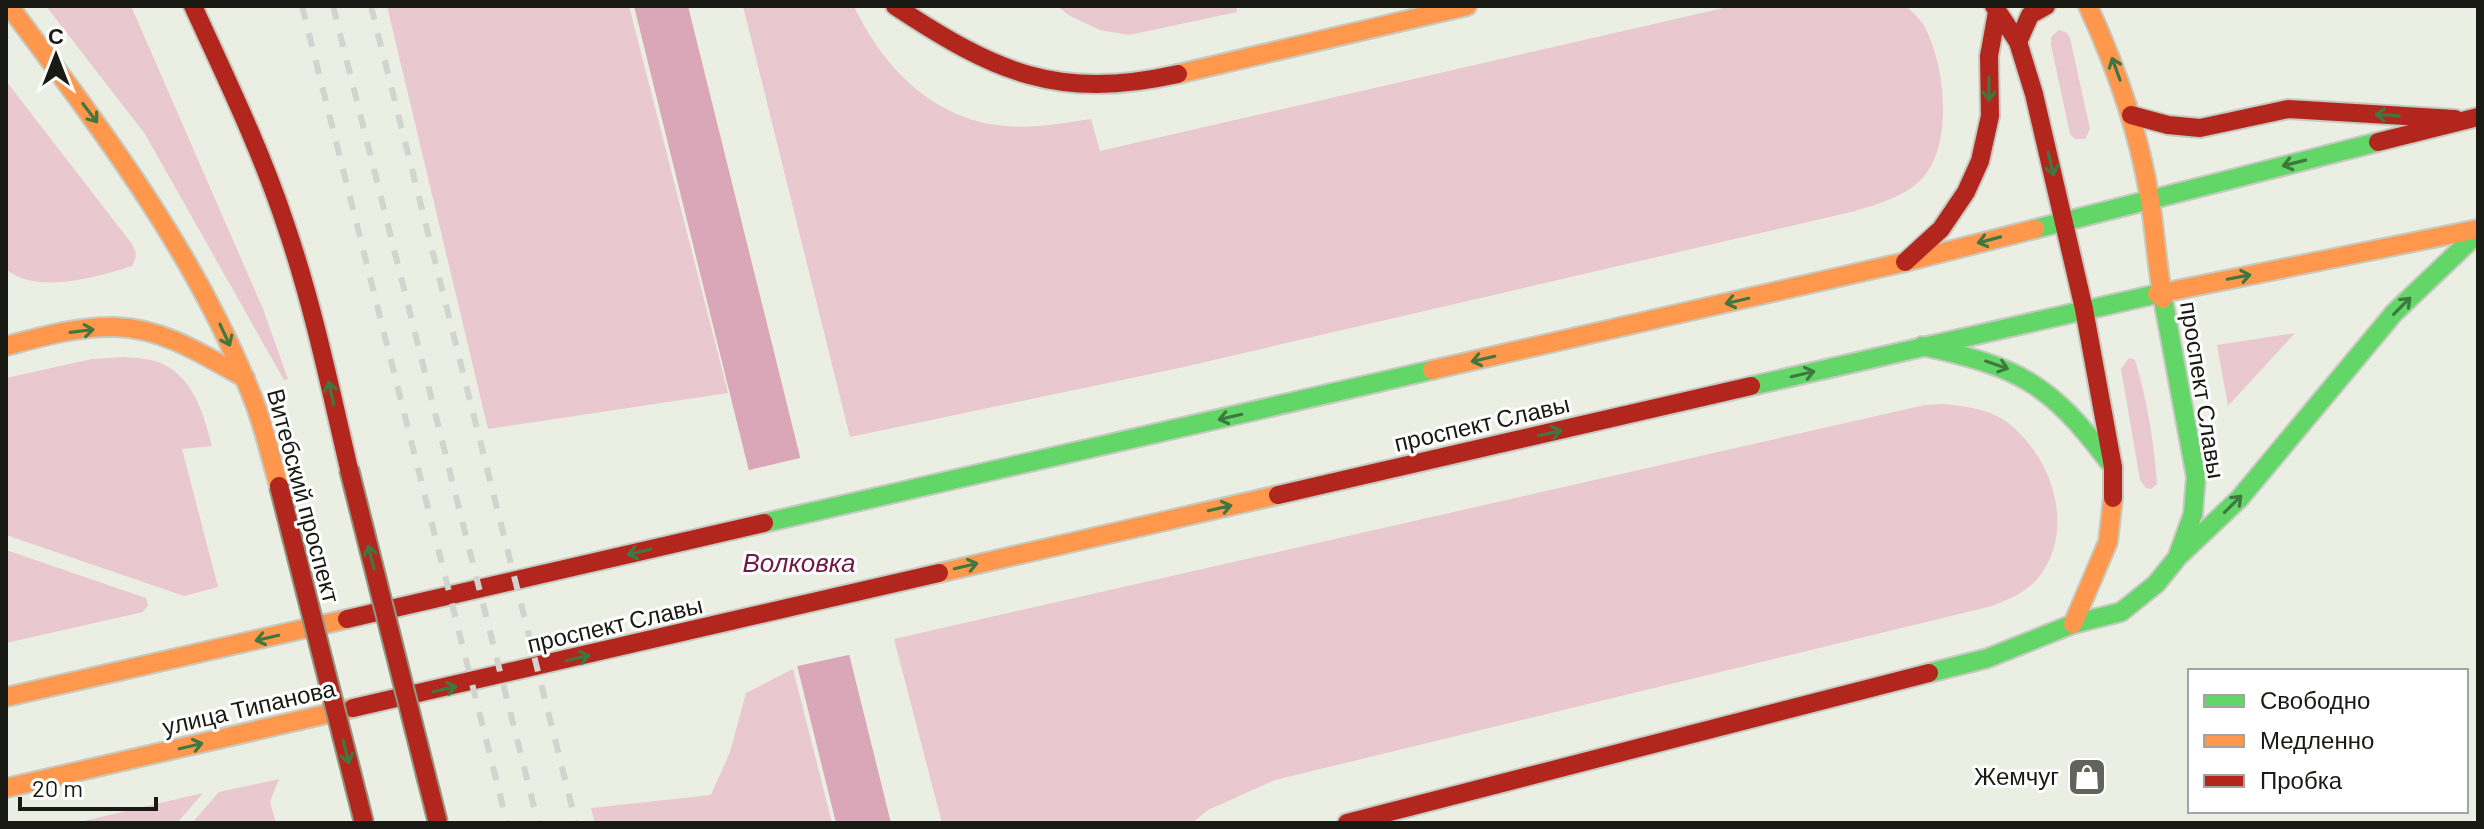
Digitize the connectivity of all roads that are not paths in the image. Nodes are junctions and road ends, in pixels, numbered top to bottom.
1 (9, 6) edge
2 (193, 6) edge
3 (895, 6) edge
4 (1467, 6) edge
5 (2046, 6) edge
6 (2085, 8) edge
7 (1996, 9) edge
8 (962, 29) dead end
9 (2018, 42) junction
10 (974, 53) junction
11 (2131, 115) junction
12 (2472, 118) edge
13 (2150, 198) junction
14 (2065, 220) junction
15 (2478, 231) edge
16 (1905, 262) junction
17 (2162, 292) junction
18 (2084, 309) junction
19 (6, 346) edge
20 (1922, 346) junction
21 (245, 378) junction
22 (2113, 467) junction
23 (2177, 558) junction
24 (2073, 624) junction
25 (502, 676) joint
26 (6, 697) edge
27 (6, 788) edge
28 (364, 823) edge
29 (438, 823) edge
30 (1347, 823) edge

1 -> 21 main road, Витебский проспект
29 -> 2 main road, Витебский проспект, bridge
3 - 10 main road
4 - 10 main road
5 - 9 main road
11 -> 6 main road, проспект Славы
7 - 9 main road
7 -> 16 main road
8 - 10 main road
9 -> 14 main road
12 -> 11 main road
11 - 13 main road, проспект Славы
12 -> 13 main road
13 - 14 main road
13 - 17 main road, проспект Славы
14 -> 16 main road
14 - 18 main road
17 -> 15 main road, проспект Славы
23 -> 15 main road
16 -> 26 main road
17 - 18 main road, проспект Славы
17 - 23 main road, проспект Славы
18 - 20 main road, проспект Славы
18 - 22 main road
19 -> 21 main road
20 -> 22 main road
25 -> 20 main road, проспект Славы
21 -> 28 main road, Витебский проспект, bridge
22 - 24 main road
23 - 24 main road, проспект Славы
24 - 30 main road, проспект Славы
27 -> 25 main road, улица Типанова

